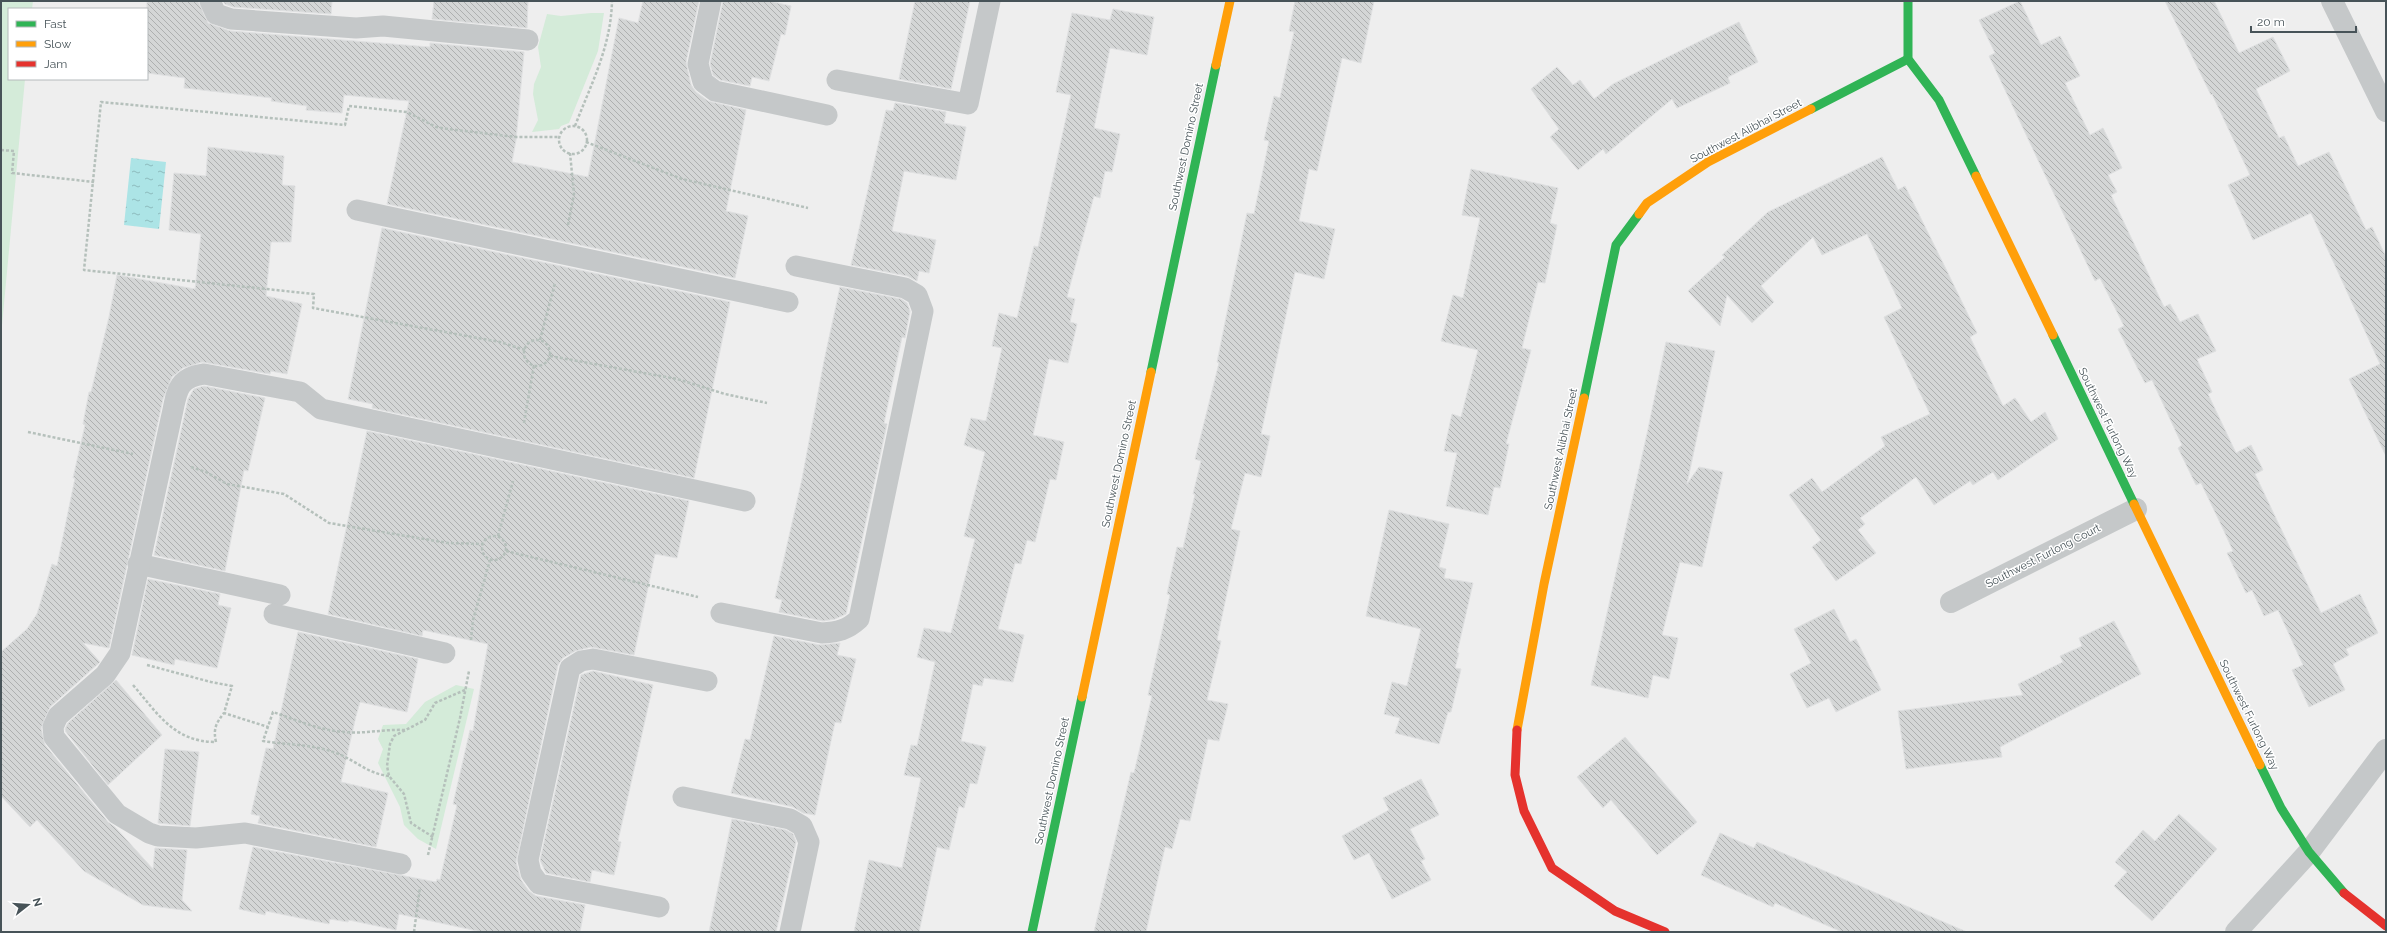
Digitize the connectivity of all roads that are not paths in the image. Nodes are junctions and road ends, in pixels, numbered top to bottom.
1 (210, 1) edge
2 (711, 1) edge
3 (990, 1) edge
4 (1230, 1) edge
5 (1908, 1) edge
6 (2332, 1) edge
7 (528, 40) dead end
8 (1908, 59) junction
9 (837, 80) dead end
10 (2386, 111) edge
11 (828, 115) dead end
12 (358, 210) dead end
13 (796, 266) dead end
14 (788, 302) dead end
15 (746, 501) dead end
16 (2136, 509) junction
17 (138, 564) junction
18 (1951, 602) dead end
19 (722, 613) dead end
20 (445, 653) dead end
21 (707, 681) dead end
22 (2386, 750) edge
23 (683, 797) dead end
24 (2309, 852) junction
25 (401, 864) dead end
26 (659, 907) dead end
27 (2386, 926) edge
28 (790, 932) edge
29 (1032, 932) edge
30 (1665, 932) edge
31 (2236, 932) edge

1 - 7 lane
2 - 11 lane
3 - 9 lane
4 - 29 street, Southwest Domino Street
5 - 8 street
6 - 10 street
8 - 16 street, Southwest Furlong Way
8 - 30 street, Southwest Alibhai Street
12 - 14 lane
13 - 19 lane
15 - 17 lane
16 - 18 street, Southwest Furlong Court
16 - 24 street, Southwest Furlong Way
17 - 20 lane
17 - 25 lane
21 - 26 lane
22 - 24 street
23 - 28 lane
24 - 27 street, Southwest Furlong Way
24 - 31 street

